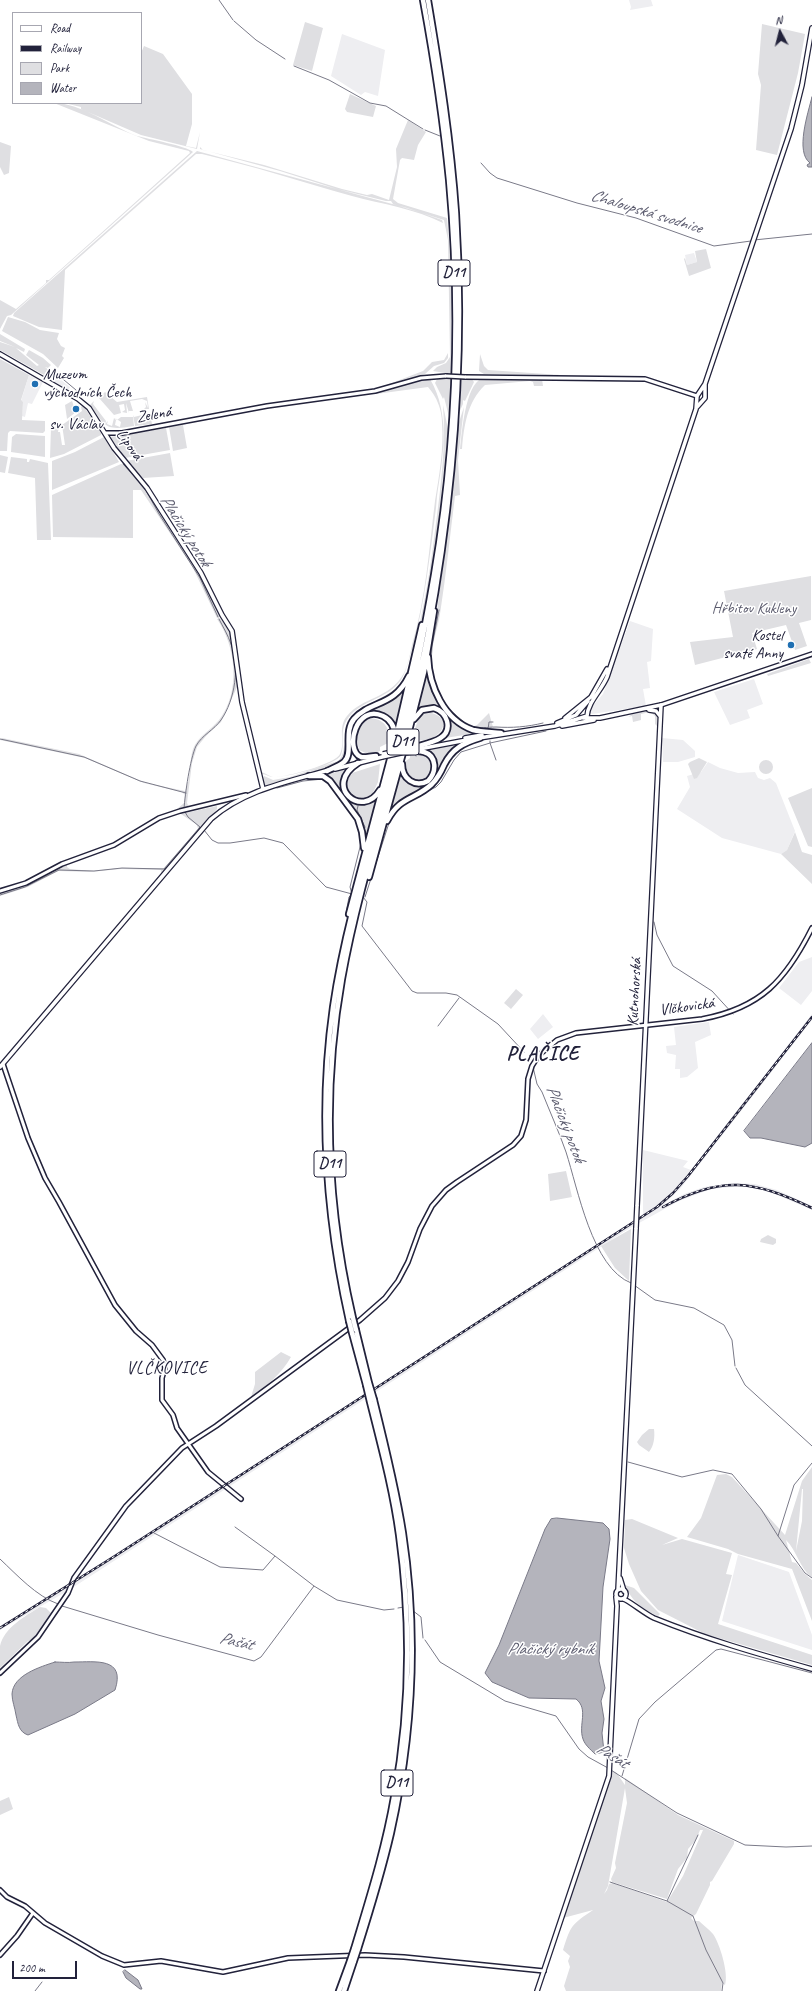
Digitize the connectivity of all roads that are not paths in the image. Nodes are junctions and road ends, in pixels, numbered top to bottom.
1 (423, 0) edge
2 (428, 0) edge
3 (812, 28) edge
4 (812, 32) edge
5 (0, 354) edge
6 (705, 384) junction
7 (697, 396) junction
8 (705, 396) junction
9 (703, 400) junction
10 (696, 409) junction
11 (106, 433) junction
12 (435, 591) junction
13 (430, 598) junction
14 (430, 640) junction
15 (812, 654) edge
16 (610, 663) junction
17 (413, 666) junction
18 (588, 701) junction
19 (661, 705) junction
20 (640, 710) junction
21 (580, 712) junction
22 (587, 713) junction
23 (604, 717) junction
24 (583, 718) junction
25 (661, 719) junction
26 (547, 726) junction
27 (409, 731) junction
28 (501, 733) junction
29 (480, 738) junction
30 (395, 742) junction
31 (414, 749) junction
32 (405, 752) joint
33 (376, 756) junction
34 (383, 756) junction
35 (402, 758) junction
36 (358, 763) junction
37 (345, 766) junction
38 (327, 771) junction
39 (309, 776) junction
40 (384, 783) junction
41 (263, 789) junction
42 (253, 793) junction
43 (216, 804) junction
44 (225, 808) junction
45 (382, 833) junction
46 (362, 860) junction
47 (360, 890) junction
48 (0, 891) edge
49 (358, 897) junction
50 (812, 928) edge
51 (646, 1025) junction
52 (1, 1066) edge
53 (351, 1320) junction
54 (188, 1444) junction
55 (241, 1499) dead end
56 (619, 1573) junction
57 (618, 1590) junction
58 (625, 1592) junction
59 (616, 1597) junction
60 (622, 1599) junction
61 (631, 1603) junction
62 (617, 1606) junction
63 (812, 1669) edge
64 (0, 1673) edge
65 (0, 1890) edge
66 (32, 1913) junction
67 (0, 1955) edge
68 (352, 1961) junction
69 (544, 1971) junction
70 (339, 1991) edge
71 (344, 1991) edge
72 (537, 1991) edge

1 - 13 highway, D11
2 - 12 highway, D11
3 - 4 main road
4 - 6 main road
5 - 11 main road, Lipová
6 - 7 main road
6 - 8 main road
7 - 8 main road
7 - 9 main road
7 - 10 main road
7 - 11 street, Zelená, bridge
8 - 9 main road
9 - 10 main road
10 - 16 main road
11 - 41 main road, Lipová
12 - 14 highway
12 - 47 highway, D11
13 - 17 highway
13 - 47 highway, D11
14 - 27 highway
14 - 28 highway
15 - 19 street
16 - 18 main road
16 - 22 main road
17 - 30 highway
17 - 38 highway
18 - 21 main road
18 - 26 main road
19 - 20 main road
19 - 25 main road, Kutnohorská
20 - 23 main road
20 - 25 main road
21 - 22 main road
21 - 24 main road
21 - 26 main road
22 - 23 main road
22 - 24 main road
23 - 24 main road
23 - 26 main road
24 - 26 main road
25 - 51 main road, Kutnohorská
26 - 28 main road
26 - 29 main road
27 - 31 highway
27 - 35 highway
28 - 31 main road
29 - 31 main road
29 - 45 highway
30 - 33 highway
30 - 40 highway, D11
31 - 32 highway
31 - 34 main road, bridge
31 - 35 highway
32 - 34 main road, bridge
33 - 34 main road
33 - 37 main road
34 - 36 main road
35 - 45 highway
36 - 37 main road
36 - 40 highway
37 - 38 main road
38 - 39 main road
39 - 41 main road
39 - 46 highway
40 - 46 highway, D11
41 - 42 main road
42 - 43 street
42 - 44 main road
43 - 44 street
43 - 48 street
44 - 52 main road
45 - 47 highway
46 - 47 highway, D11
47 - 49 highway
47 - 49 highway, D11
49 - 53 highway, D11
49 - 53 highway, D11
50 - 51 street, Vlčkovická
51 - 54 street, Vlčkovická
51 - 56 main road, Kutnohorská, bridge
52 - 54 street
53 - 68 highway, D11, bridge
54 - 55 street
54 - 64 street, Vlčkovická
56 - 57 main road, Kutnohorská
56 - 58 main road
57 - 58 main road
57 - 59 main road, Kutnohorská
58 - 60 main road
58 - 61 main road
59 - 60 main road
59 - 62 main road
60 - 61 main road
60 - 62 main road
61 - 63 main road
62 - 69 main road
65 - 66 street
66 - 67 street
66 - 69 street
68 - 70 highway, D11
68 - 71 highway, D11
69 - 72 main road

